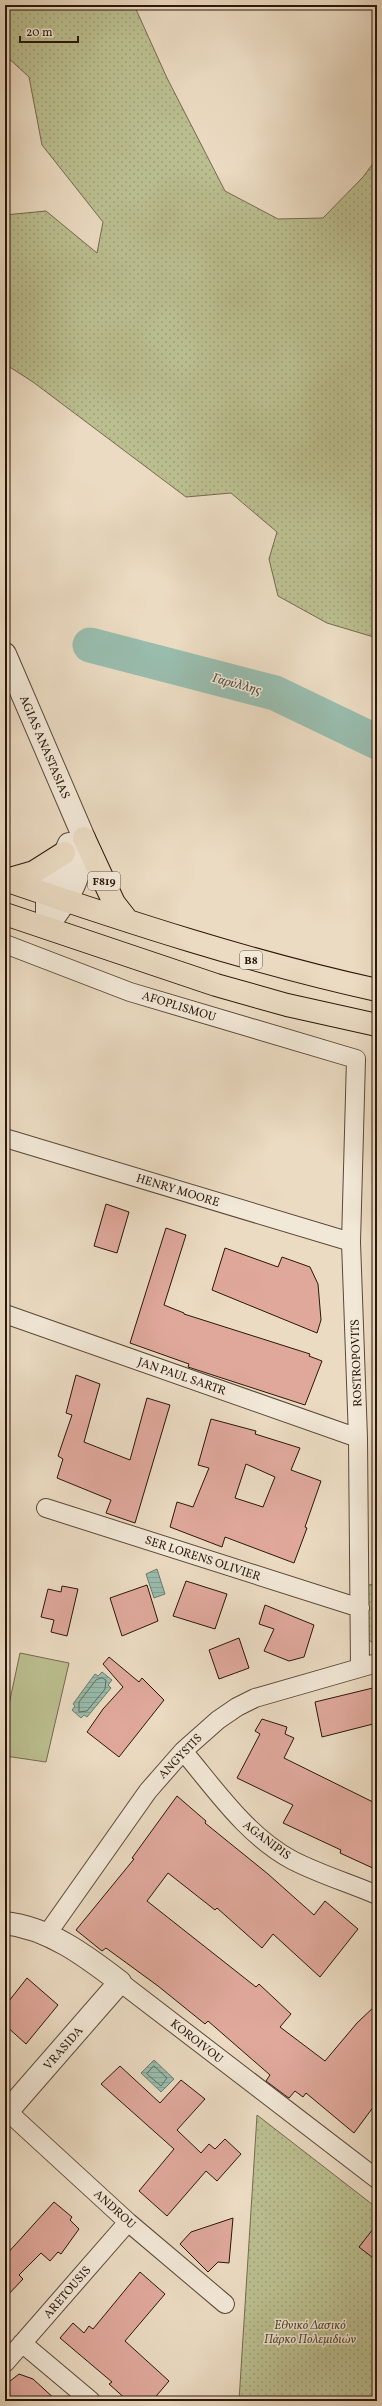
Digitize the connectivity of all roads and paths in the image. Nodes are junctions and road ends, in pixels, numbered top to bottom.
1 (5, 654) edge
2 (75, 818) junction
3 (84, 838) junction
4 (64, 853) junction
5 (6, 880) edge
6 (47, 893) junction
7 (68, 900) junction
8 (5, 914) edge
9 (128, 921) junction
10 (47, 926) junction
11 (5, 944) edge
12 (377, 990) edge
13 (377, 1025) edge
14 (356, 1059) joint
15 (5, 1138) edge
16 (352, 1242) junction
17 (5, 1314) edge
18 (358, 1438) junction
19 (46, 1508) dead end
20 (360, 1608) junction
21 (368, 1665) edge
22 (183, 1751) junction
23 (377, 1895) edge
24 (5, 1923) edge
25 (47, 1934) junction
26 (120, 1982) junction
27 (6, 2113) edge
28 (377, 2179) edge
29 (128, 2222) junction
30 (225, 2304) dead end
31 (22, 2343) junction
32 (5, 2363) edge
33 (91, 2401) edge

1 - 2 street, AGIAS ANASTASIAS / F819
2 - 3 street, AGIAS ANASTASIAS / F819
2 - 4 street
3 - 7 street, AGIAS ANASTASIAS / F819
3 - 9 main road, F819
4 - 5 main road
4 - 6 street
5 - 6 main road, B8
6 - 7 main road, B8
6 - 10 street
7 - 9 main road, B8
7 - 10 street, AGIAS ANASTASIAS / F819
8 - 10 main road
9 - 12 main road, B8
10 - 13 main road
11 - 14 street, AFOPLISMOU
14 - 16 street, ROSTROPOVITS
15 - 16 street, HENRY MOORE
16 - 18 street, ROSTROPOVITS
17 - 18 street, JAN PAUL SARTR
18 - 20 street, ROSTROPOVITS
19 - 20 street, SER LORENS OLIVIER
20 - 21 street, ROSTROPOVITS
21 - 22 street, ANGYSTIS
22 - 23 street, AGANIPIS
22 - 25 street, ANGYSTIS
24 - 25 street, KOROIVOU
25 - 26 street, KOROIVOU
26 - 27 street, VRASIDA
26 - 28 street, KOROIVOU
27 - 29 street, ANDROU
29 - 30 street, ANDROU
29 - 31 street, ARETOUSIS
31 - 32 street, ARETOUSIS
31 - 33 street

